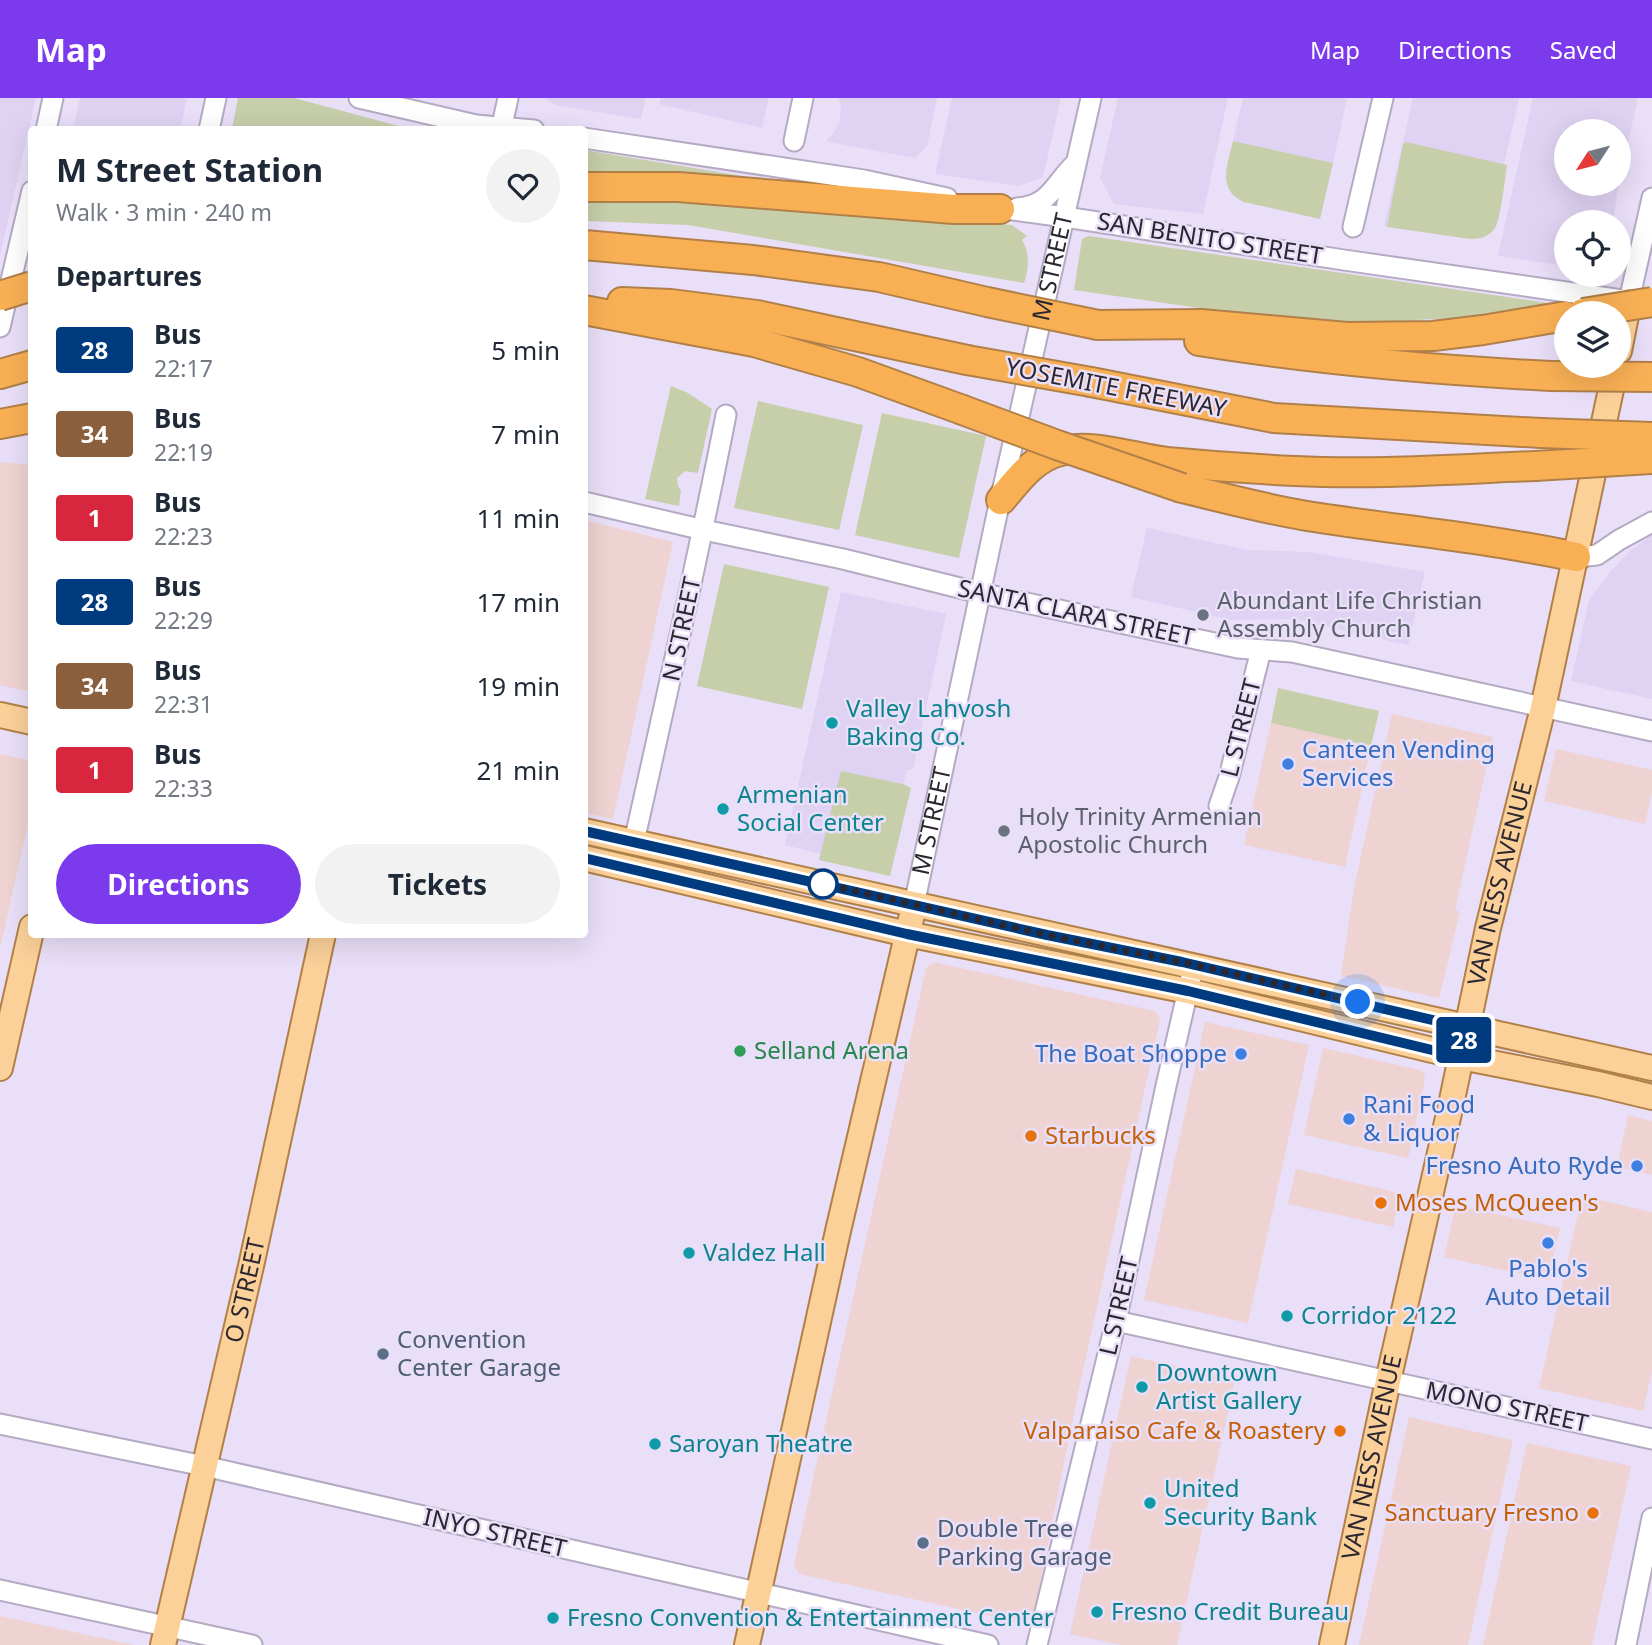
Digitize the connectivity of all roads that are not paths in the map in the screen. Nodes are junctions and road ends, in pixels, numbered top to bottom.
1 (53, 98) edge
2 (216, 98) edge
3 (359, 98) edge
4 (508, 98) edge
5 (803, 98) edge
6 (1091, 98) edge
7 (1384, 98) edge
8 (47, 126) edge
9 (210, 126) edge
10 (484, 126) edge
11 (501, 126) edge
12 (588, 139) edge
13 (794, 141) dead end
14 (1077, 161) junction
15 (588, 187) edge
16 (1652, 198) edge
17 (28, 208) edge
18 (1000, 209) junction
19 (1065, 217) junction
20 (1353, 227) dead end
21 (588, 245) edge
22 (28, 287) edge
23 (0, 296) edge
24 (588, 301) edge
25 (1644, 302) edge
26 (28, 305) edge
27 (588, 311) edge
28 (0, 313) edge
29 (1554, 318) edge
30 (1098, 325) junction
31 (0, 327) edge
32 (1631, 327) edge
33 (28, 366) edge
34 (0, 374) edge
35 (1652, 377) edge
36 (1613, 378) edge
37 (726, 415) dead end
38 (28, 419) edge
39 (0, 424) edge
40 (1652, 437) edge
41 (1652, 459) edge
42 (1001, 500) junction
43 (588, 503) edge
44 (1652, 522) edge
45 (704, 530) junction
46 (1576, 557) junction
47 (980, 593) junction
48 (1261, 650) junction
49 (1543, 708) junction
50 (0, 715) edge
51 (28, 721) edge
52 (1652, 732) edge
53 (1219, 806) dead end
54 (588, 832) edge
55 (634, 842) junction
56 (588, 859) edge
57 (914, 905) junction
58 (907, 934) junction
59 (30, 938) edge
60 (322, 938) edge
61 (1193, 965) junction
62 (1188, 991) junction
63 (1467, 1028) junction
64 (1461, 1057) junction
65 (0, 1068) edge
66 (1652, 1068) edge
67 (1652, 1097) edge
68 (1116, 1321) junction
69 (1388, 1381) junction
70 (0, 1424) edge
71 (1652, 1439) edge
72 (204, 1466) junction
73 (1652, 1518) edge
74 (0, 1590) edge
75 (758, 1594) junction
76 (165, 1636) edge
77 (252, 1645) edge
78 (747, 1645) edge
79 (988, 1645) edge
80 (1037, 1645) edge
81 (1332, 1645) edge
82 (1626, 1645) edge

1 - 8 street
2 - 9 street
3 - 10 street
4 - 11 street
5 - 13 street
6 - 14 street, M STREET
7 - 20 street
12 - 18 street, SAN BENITO STREET
14 - 18 street, M STREET
14 - 19 street, M STREET
15 - 18 highway
16 - 25 street
17 - 31 street
18 - 19 street, SAN BENITO STREET
19 - 25 street, SAN BENITO STREET
19 - 42 street, M STREET
21 - 30 highway, bridge
22 - 23 highway, bridge
24 - 40 highway, YOSEMITE FREEWAY, bridge
25 - 32 main road
26 - 28 highway
27 - 46 highway, bridge
29 - 30 highway
30 - 35 highway, bridge
33 - 34 highway
36 - 46 main road, VAN NESS AVENUE
37 - 45 street, N STREET
38 - 39 highway
41 - 42 highway, bridge
42 - 47 street, M STREET
43 - 45 street, SANTA CLARA STREET
44 - 46 street
45 - 47 street, SANTA CLARA STREET
45 - 55 street, N STREET
46 - 49 main road, VAN NESS AVENUE
47 - 48 street, SANTA CLARA STREET
47 - 57 street, M STREET
48 - 49 street, SANTA CLARA STREET
48 - 53 street, L STREET
49 - 52 street, SANTA CLARA STREET
49 - 63 main road, VAN NESS AVENUE
50 - 51 main road
54 - 55 main road
55 - 57 main road
56 - 58 main road
57 - 58 main road, M STREET
57 - 61 main road
58 - 62 main road
58 - 75 main road, M STREET
59 - 65 main road
60 - 72 main road, O STREET
61 - 62 street, L STREET
61 - 63 main road
62 - 64 main road
62 - 68 street, L STREET
63 - 64 main road, VAN NESS AVENUE
63 - 66 main road
64 - 67 main road
64 - 69 main road, VAN NESS AVENUE
68 - 69 street, MONO STREET
68 - 80 street, L STREET
69 - 71 street, MONO STREET
69 - 81 main road, VAN NESS AVENUE
70 - 72 street, INYO STREET
72 - 75 street, INYO STREET
72 - 76 main road, O STREET
73 - 82 street
74 - 76 street
75 - 78 main road, M STREET
75 - 79 street, INYO STREET
76 - 77 street

